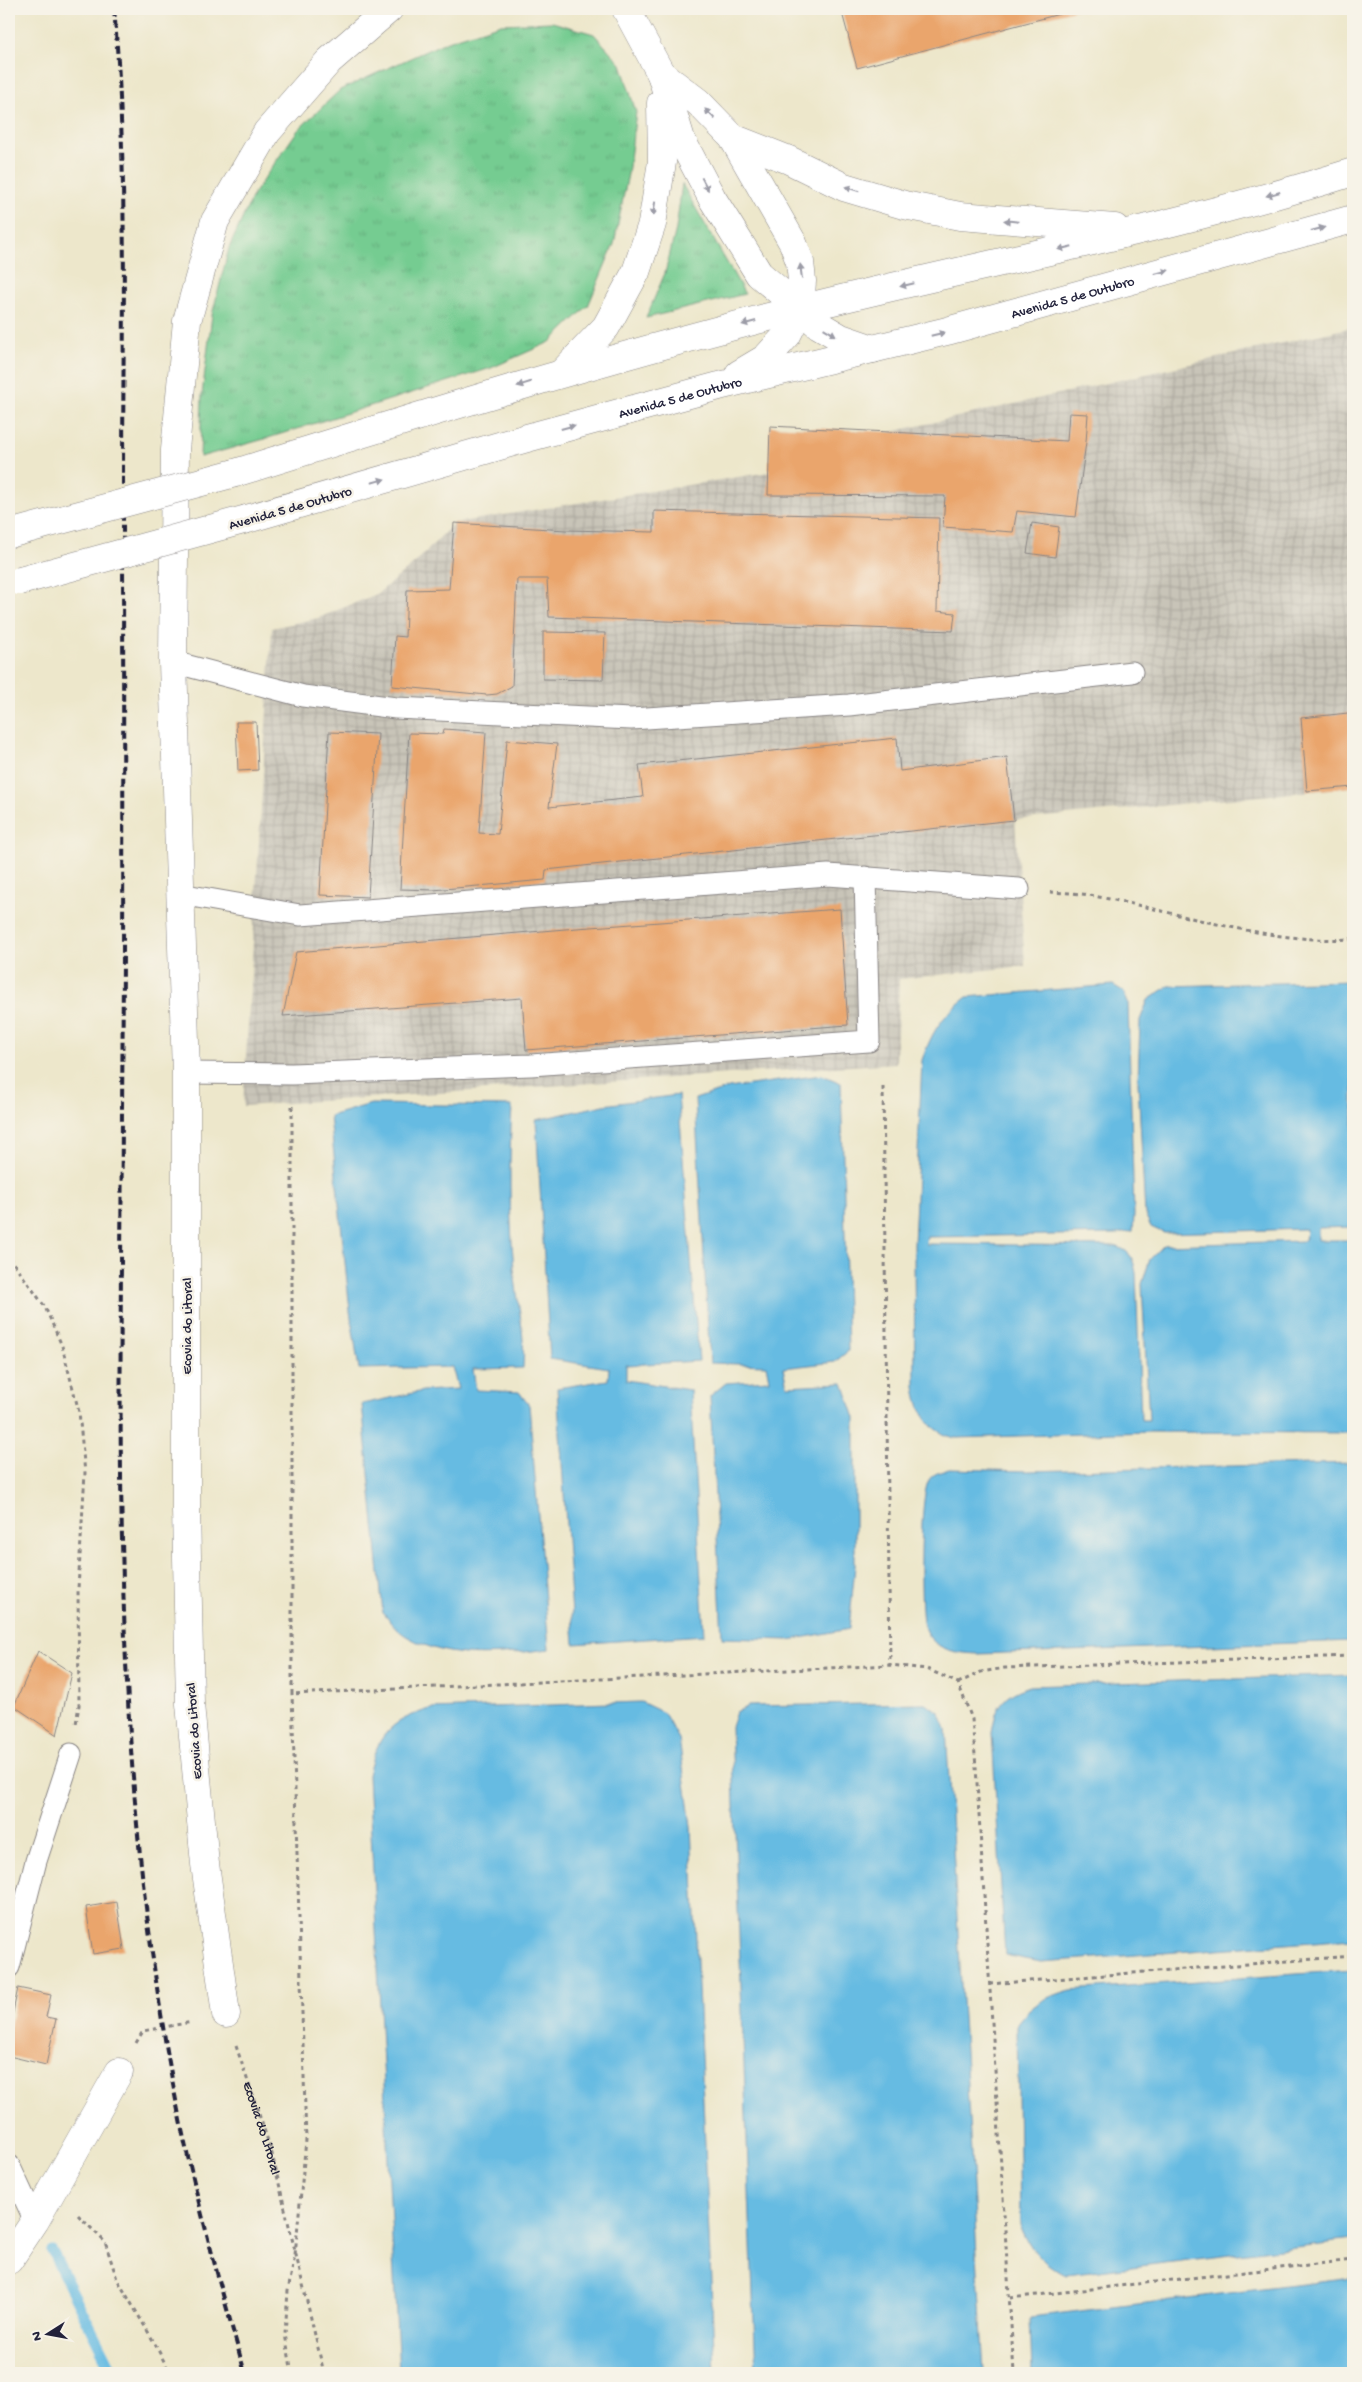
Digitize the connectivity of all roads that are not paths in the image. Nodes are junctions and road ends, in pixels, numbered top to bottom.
1 (389, 9) edge
2 (626, 9) edge
3 (660, 74) junction
4 (733, 138) junction
5 (1353, 172) edge
6 (1353, 219) edge
7 (1146, 230) junction
8 (800, 309) junction
9 (873, 349) junction
10 (563, 372) junction
11 (718, 386) junction
12 (9, 534) edge
13 (14, 583) edge
14 (173, 662) junction
15 (1132, 672) dead end
16 (865, 877) junction
17 (1019, 889) road end
18 (180, 894) junction
19 (186, 1073) junction
20 (70, 1754) road end
21 (9, 1967) edge
22 (226, 2014) road end
23 (119, 2072) road end
24 (9, 2165) edge
25 (35, 2221) junction
26 (9, 2260) edge

1 - 14 street, Ecovia do Litoral
2 - 3 street
4 -> 3 street
3 -> 8 street
3 -> 10 street
7 -> 4 street
8 -> 4 street
5 -> 7 street
9 -> 6 street, Avenida 5 de Outubro
7 -> 8 street
8 -> 9 street
8 -> 10 street
8 - 11 street
9 - 11 street, Avenida 5 de Outubro
10 -> 12 street, bridge
13 -> 11 street, Avenida 5 de Outubro, bridge
14 - 15 lane
14 - 18 street, Ecovia do Litoral
16 - 17 lane
16 - 18 lane
16 - 19 lane
18 - 19 street, Ecovia do Litoral
19 - 22 street, Ecovia do Litoral
20 - 21 lane
23 - 25 street
24 - 25 lane
25 - 26 street

